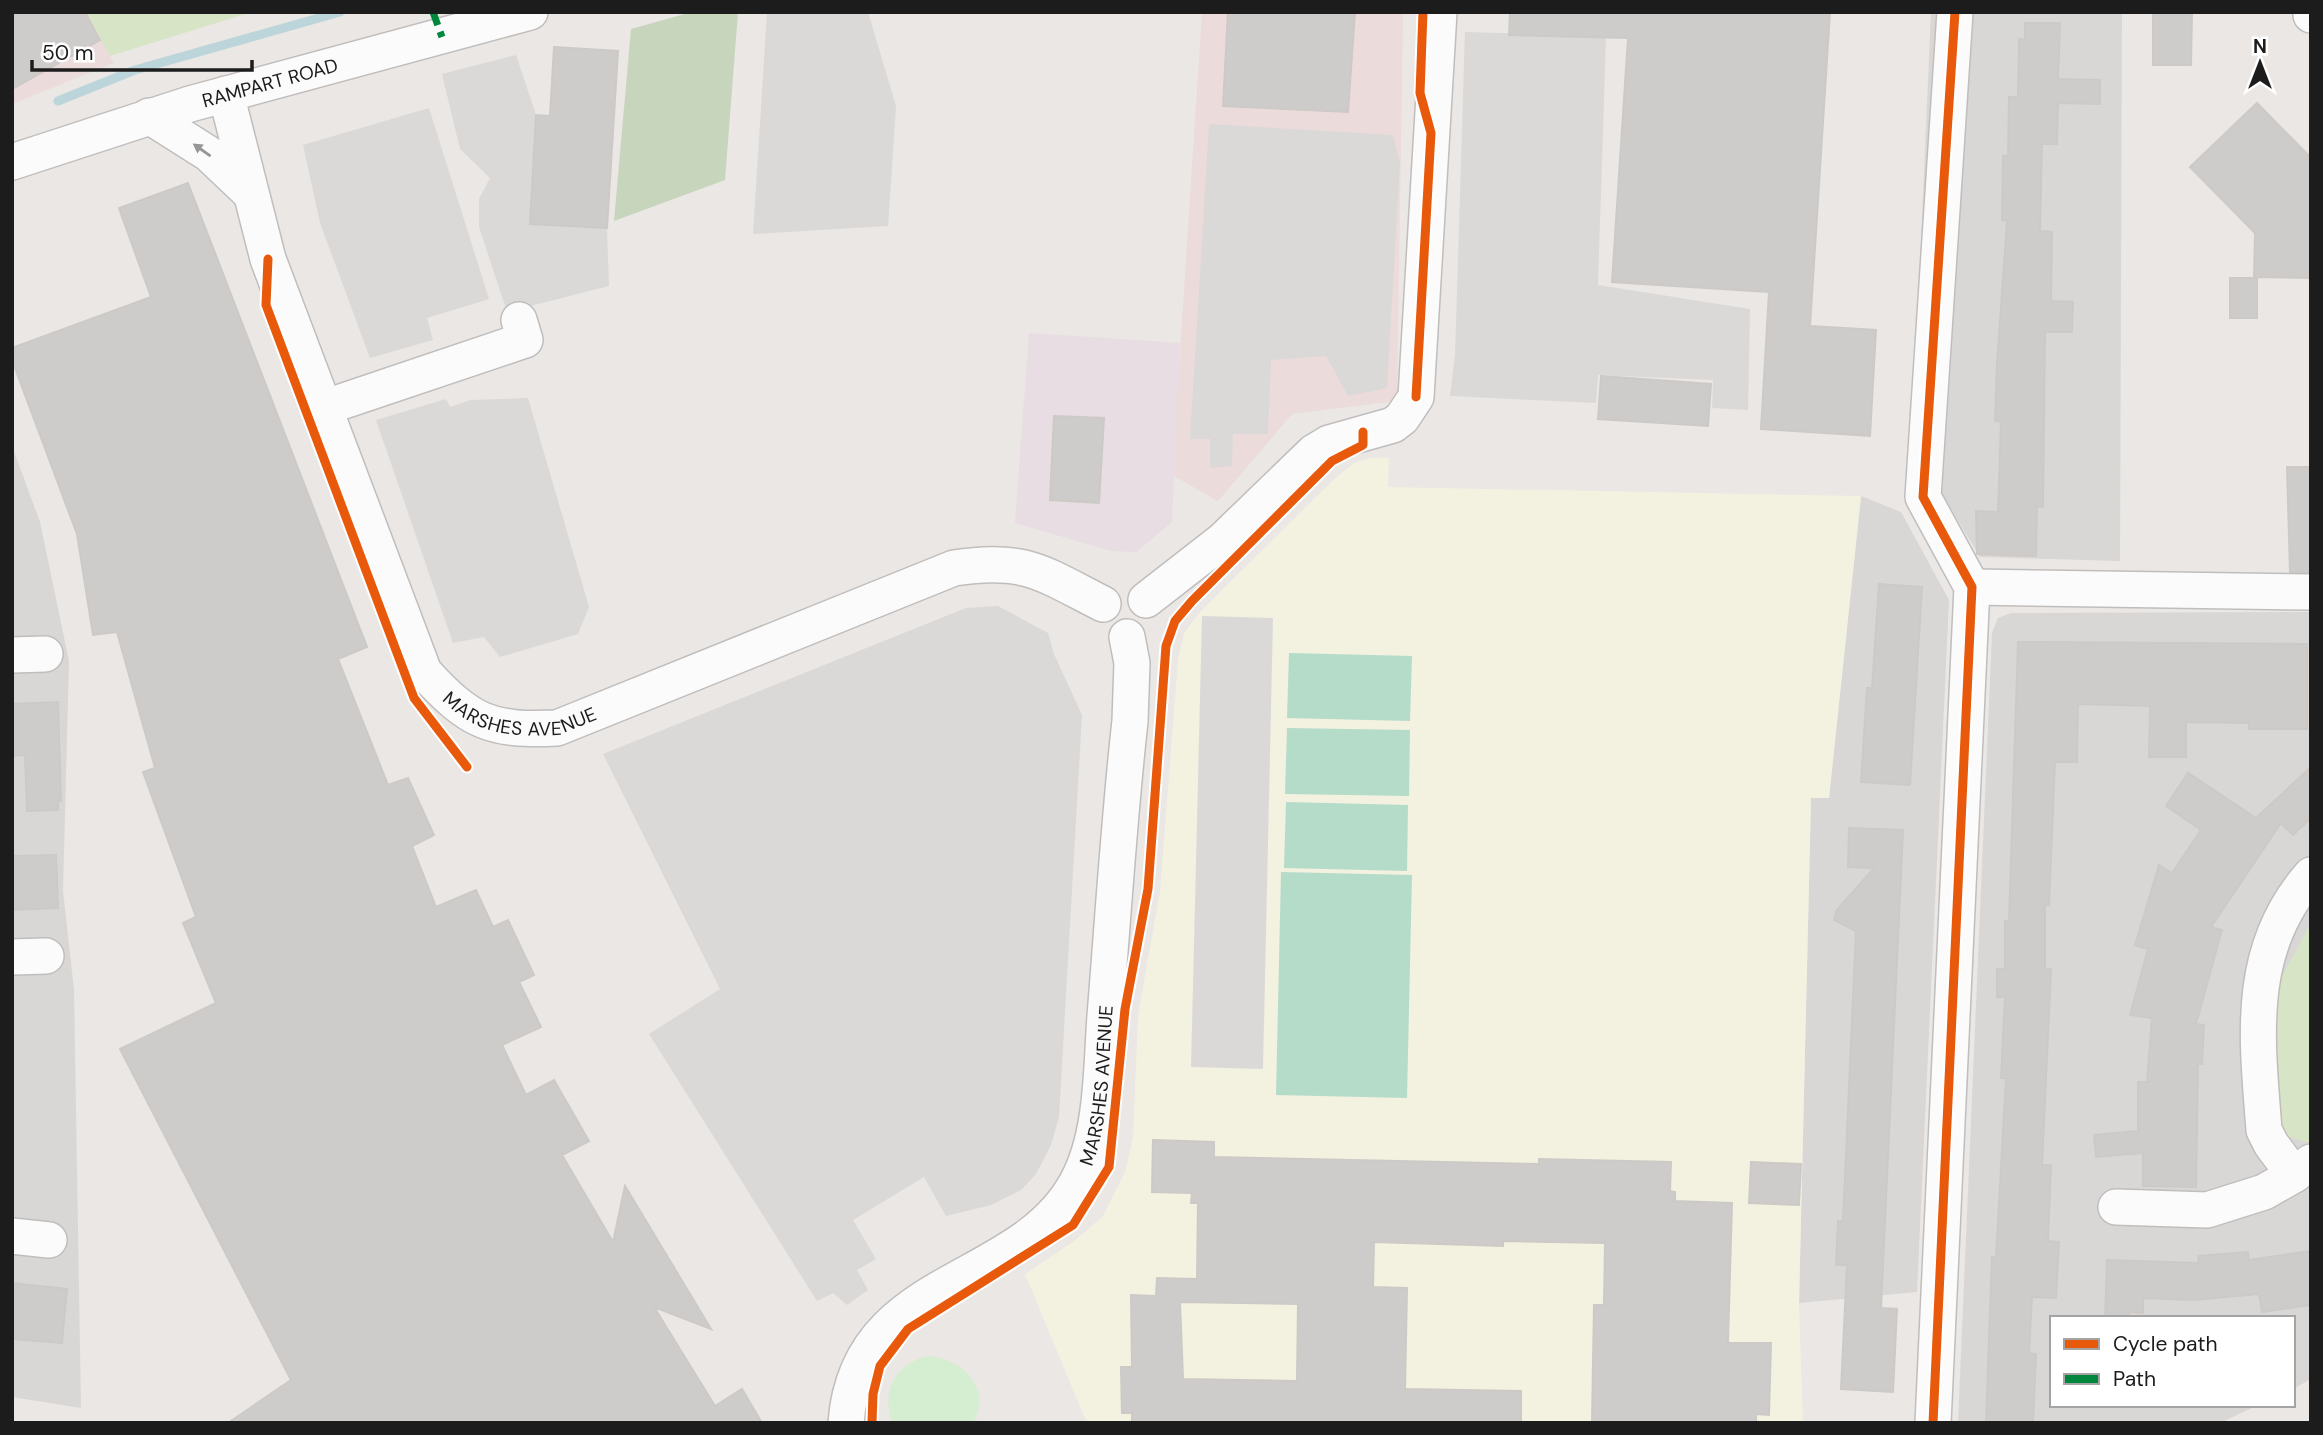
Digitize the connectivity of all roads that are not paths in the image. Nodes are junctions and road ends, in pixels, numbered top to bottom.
1 (530, 12) edge
2 (1439, 12) edge
3 (1955, 12) edge
4 (438, 24) edge
5 (226, 94) junction
6 (149, 116) junction
7 (12, 162) edge
8 (248, 191) junction
9 (519, 320) dead end
10 (326, 407) junction
11 (1972, 587) junction
12 (2311, 592) edge
13 (1146, 600) junction
14 (1103, 604) junction
15 (1127, 637) junction
16 (2311, 875) edge
17 (2302, 1168) edge
18 (2116, 1207) dead end
19 (12, 1236) edge
20 (49, 1240) dead end
21 (846, 1423) edge
22 (1933, 1423) edge

1 - 4 street, RAMPART ROAD
2 - 13 street
3 - 11 street
4 - 5 street, RAMPART ROAD
5 - 6 street, RAMPART ROAD
5 - 8 street, MARSHES AVENUE
6 - 7 street, RAMPART ROAD
8 -> 6 street
8 - 10 street, MARSHES AVENUE
9 - 10 street
10 - 14 street, MARSHES AVENUE
11 - 12 street
11 - 22 street
13 - 14 street
13 - 15 street
14 - 15 street
15 - 21 street, MARSHES AVENUE
16 - 17 street
17 - 18 street
19 - 20 street

